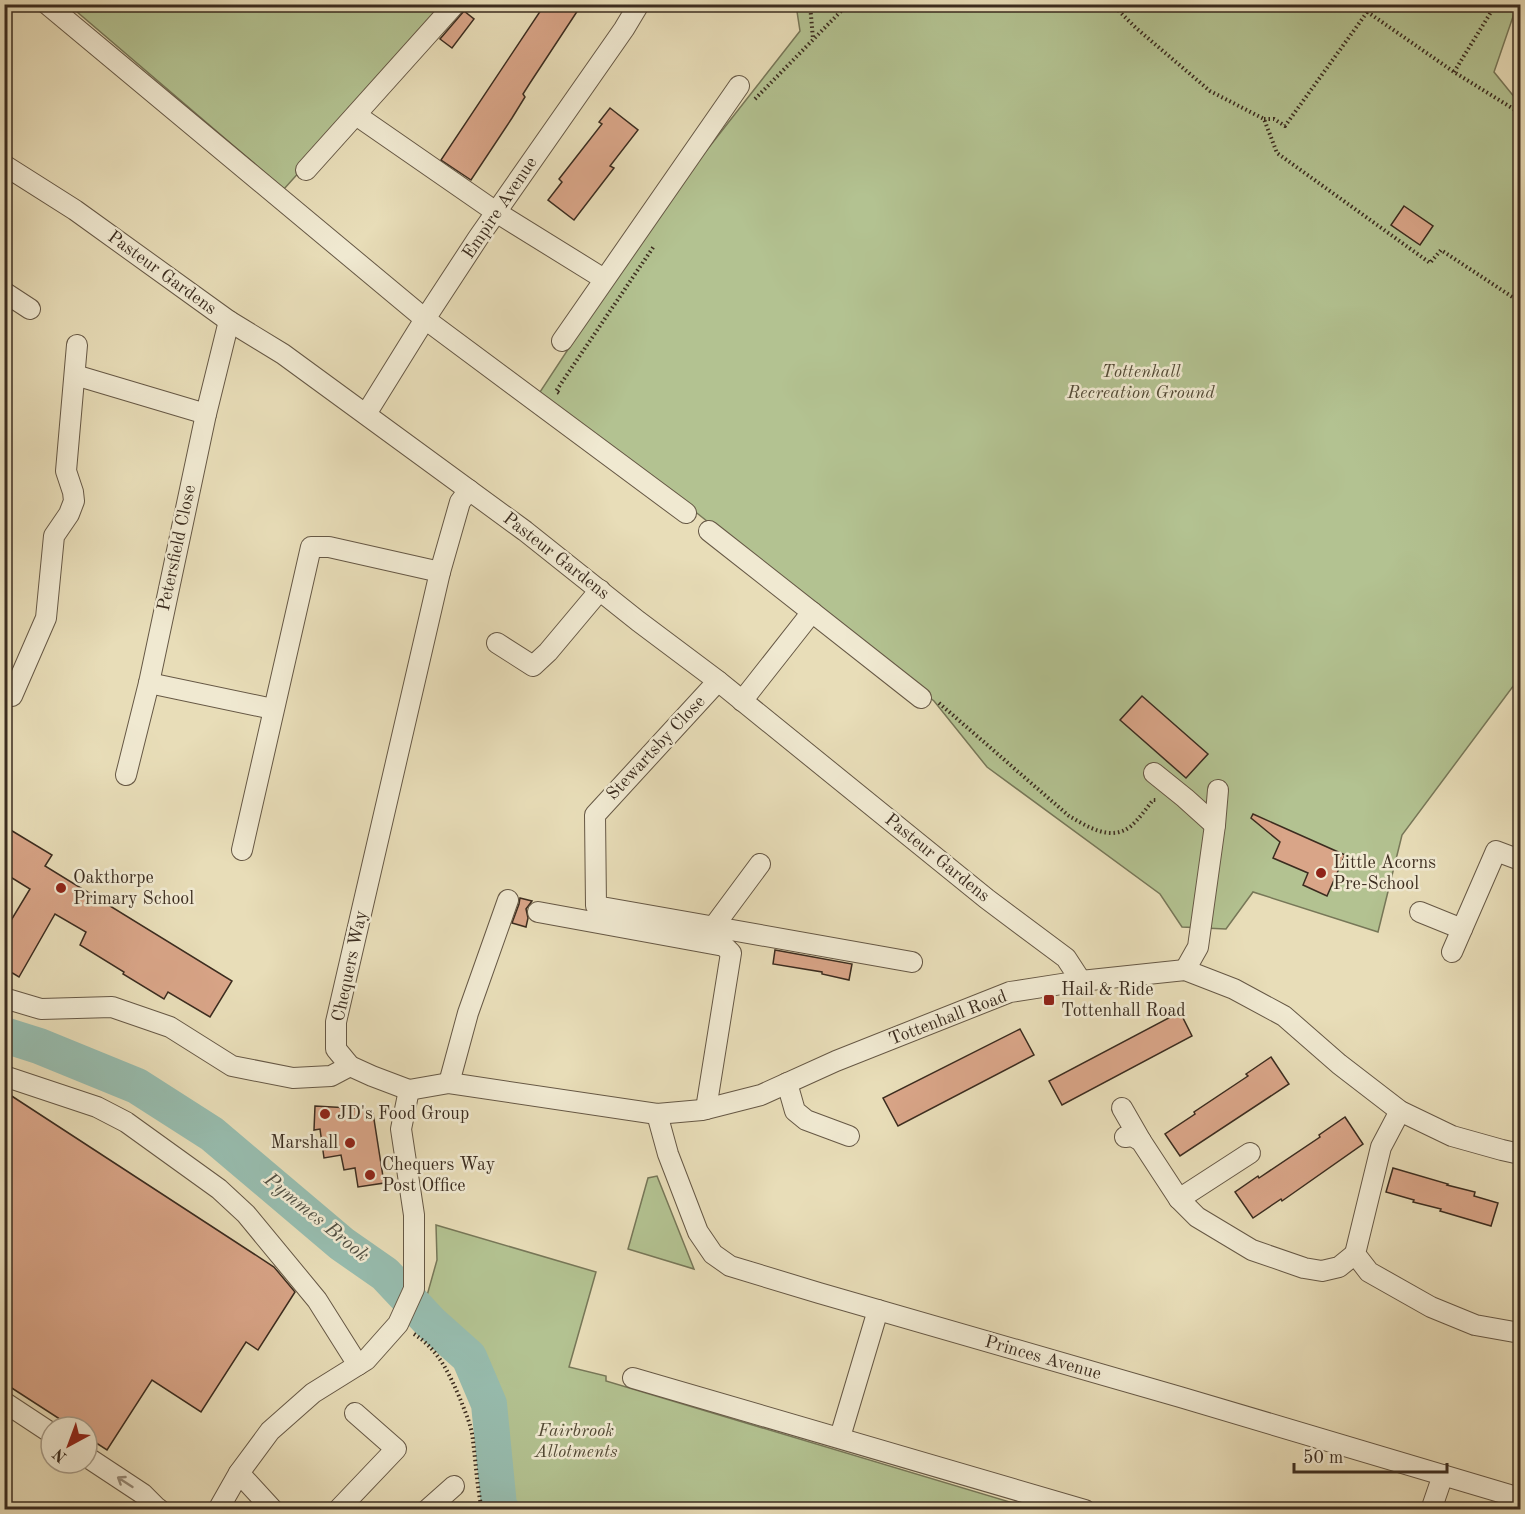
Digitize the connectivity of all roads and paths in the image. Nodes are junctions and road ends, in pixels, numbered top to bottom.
1 (47, 4) edge
2 (455, 4) edge
3 (639, 4) edge
4 (810, 4) edge
5 (848, 4) edge
6 (1112, 4) edge
7 (1356, 4) edge
8 (1373, 4) edge
9 (1496, 4) edge
10 (1366, 12) junction
11 (813, 40) junction
12 (1454, 72) junction
13 (739, 86) dead end
14 (753, 102) dead end
15 (1521, 113) edge
16 (357, 115) junction
17 (1264, 119) junction
18 (4, 165) edge
19 (306, 170) dead end
20 (496, 212) junction
21 (655, 246) dead end
22 (604, 279) junction
23 (4, 292) edge
24 (1521, 302) edge
25 (30, 309) dead end
26 (425, 319) junction
27 (229, 321) junction
28 (562, 341) dead end
29 (77, 345) dead end
30 (75, 375) junction
31 (565, 398) dead end
32 (206, 414) junction
33 (366, 414) junction
34 (469, 490) junction
35 (686, 513) dead end
36 (709, 531) dead end
37 (440, 572) junction
38 (600, 590) junction
39 (812, 612) junction
40 (497, 642) dead end
41 (718, 681) junction
42 (149, 683) junction
43 (12, 696) dead end
44 (928, 699) joint
45 (742, 701) junction
46 (273, 709) junction
47 (1154, 773) dead end
48 (126, 775) dead end
49 (1218, 790) dead end
50 (1161, 800) dead end
51 (1215, 825) junction
52 (242, 850) dead end
53 (1521, 860) edge
54 (760, 864) dead end
55 (508, 900) dead end
56 (538, 912) dead end
57 (1420, 912) dead end
58 (714, 926) junction
59 (1462, 929) junction
60 (1452, 952) dead end
61 (912, 962) dead end
62 (1185, 970) junction
63 (1081, 981) junction
64 (4, 998) edge
65 (350, 1066) junction
66 (4, 1076) edge
67 (450, 1083) junction
68 (787, 1083) junction
69 (409, 1090) junction
70 (1122, 1108) dead end
71 (706, 1109) junction
72 (1400, 1111) junction
73 (657, 1114) junction
74 (849, 1136) dead end
75 (1250, 1153) dead end
76 (1521, 1154) edge
77 (1179, 1199) junction
78 (1355, 1254) junction
79 (1339, 1266) junction
80 (1369, 1272) junction
81 (878, 1310) junction
82 (398, 1324) junction
83 (1521, 1333) edge
84 (358, 1365) junction
85 (633, 1378) dead end
86 (4, 1402) edge
87 (355, 1413) dead end
88 (39, 1425) edge
89 (840, 1437) junction
90 (99, 1465) edge
91 (239, 1473) junction
92 (1443, 1475) junction
93 (454, 1486) dead end
94 (1521, 1498) edge
95 (160, 1509) edge
96 (218, 1509) edge
97 (273, 1509) edge
98 (338, 1509) edge
99 (427, 1509) edge
100 (482, 1509) edge
101 (1085, 1509) edge
102 (1431, 1509) edge

1 - 26 street
2 - 16 street
3 - 20 street, Empire Avenue
4 - 11 path
5 - 11 path
6 - 17 path
7 - 10 path
8 - 10 path
9 - 12 path
10 - 12 path
10 - 17 path
11 - 14 path
12 - 15 path
13 - 22 street
16 - 19 street
16 - 20 street
17 - 24 path
18 - 27 street, Pasteur Gardens
20 - 22 street
20 - 26 street, Empire Avenue
21 - 31 path
22 - 28 street
23 - 25 street
26 - 33 street, Empire Avenue
26 - 35 street
27 - 32 street, Petersfield Close
27 - 33 street, Pasteur Gardens
29 - 30 street
30 - 32 street
30 - 43 street
32 - 42 street, Petersfield Close
33 - 34 street, Pasteur Gardens
34 - 37 street, Chequers Way
34 - 38 street, Pasteur Gardens
36 - 39 street
37 - 46 street
37 - 65 street, Chequers Way
38 - 40 street
38 - 41 street, Pasteur Gardens
39 - 44 street
39 - 45 street
41 - 45 street, Pasteur Gardens
41 - 58 street, Stewartsby Close
42 - 46 street
42 - 48 street, Petersfield Close
44 - 50 path
45 - 63 street, Pasteur Gardens
46 - 52 street
47 - 51 street
49 - 51 street
51 - 62 street
53 - 59 street
54 - 58 street
55 - 67 street
56 - 71 street
57 - 59 street
58 - 61 street
59 - 60 street
62 - 63 street, Tottenhall Road
62 - 72 street, Tottenhall Road
63 - 68 street, Tottenhall Road
64 - 65 street
65 - 69 street
66 - 84 street
67 - 69 street, Tottenhall Road
67 - 73 street, Tottenhall Road
68 - 71 street, Tottenhall Road
68 - 74 street
69 - 82 street
70 - 77 street
71 - 73 street, Tottenhall Road
72 - 76 street, Tottenhall Road
72 - 78 street
73 - 81 street, Princes Avenue
75 - 77 street
77 - 79 street
78 - 79 street
78 - 80 street
79 - 80 street
80 - 83 street
81 - 89 street
81 - 92 street, Princes Avenue
82 - 84 street
82 - 100 path
84 - 91 street
85 - 89 street
86 - 88 street
87 - 98 street
89 - 101 street
95 -> 90 street
91 - 96 street
91 - 97 street
92 - 94 street, Princes Avenue
92 - 102 street
93 - 99 street

